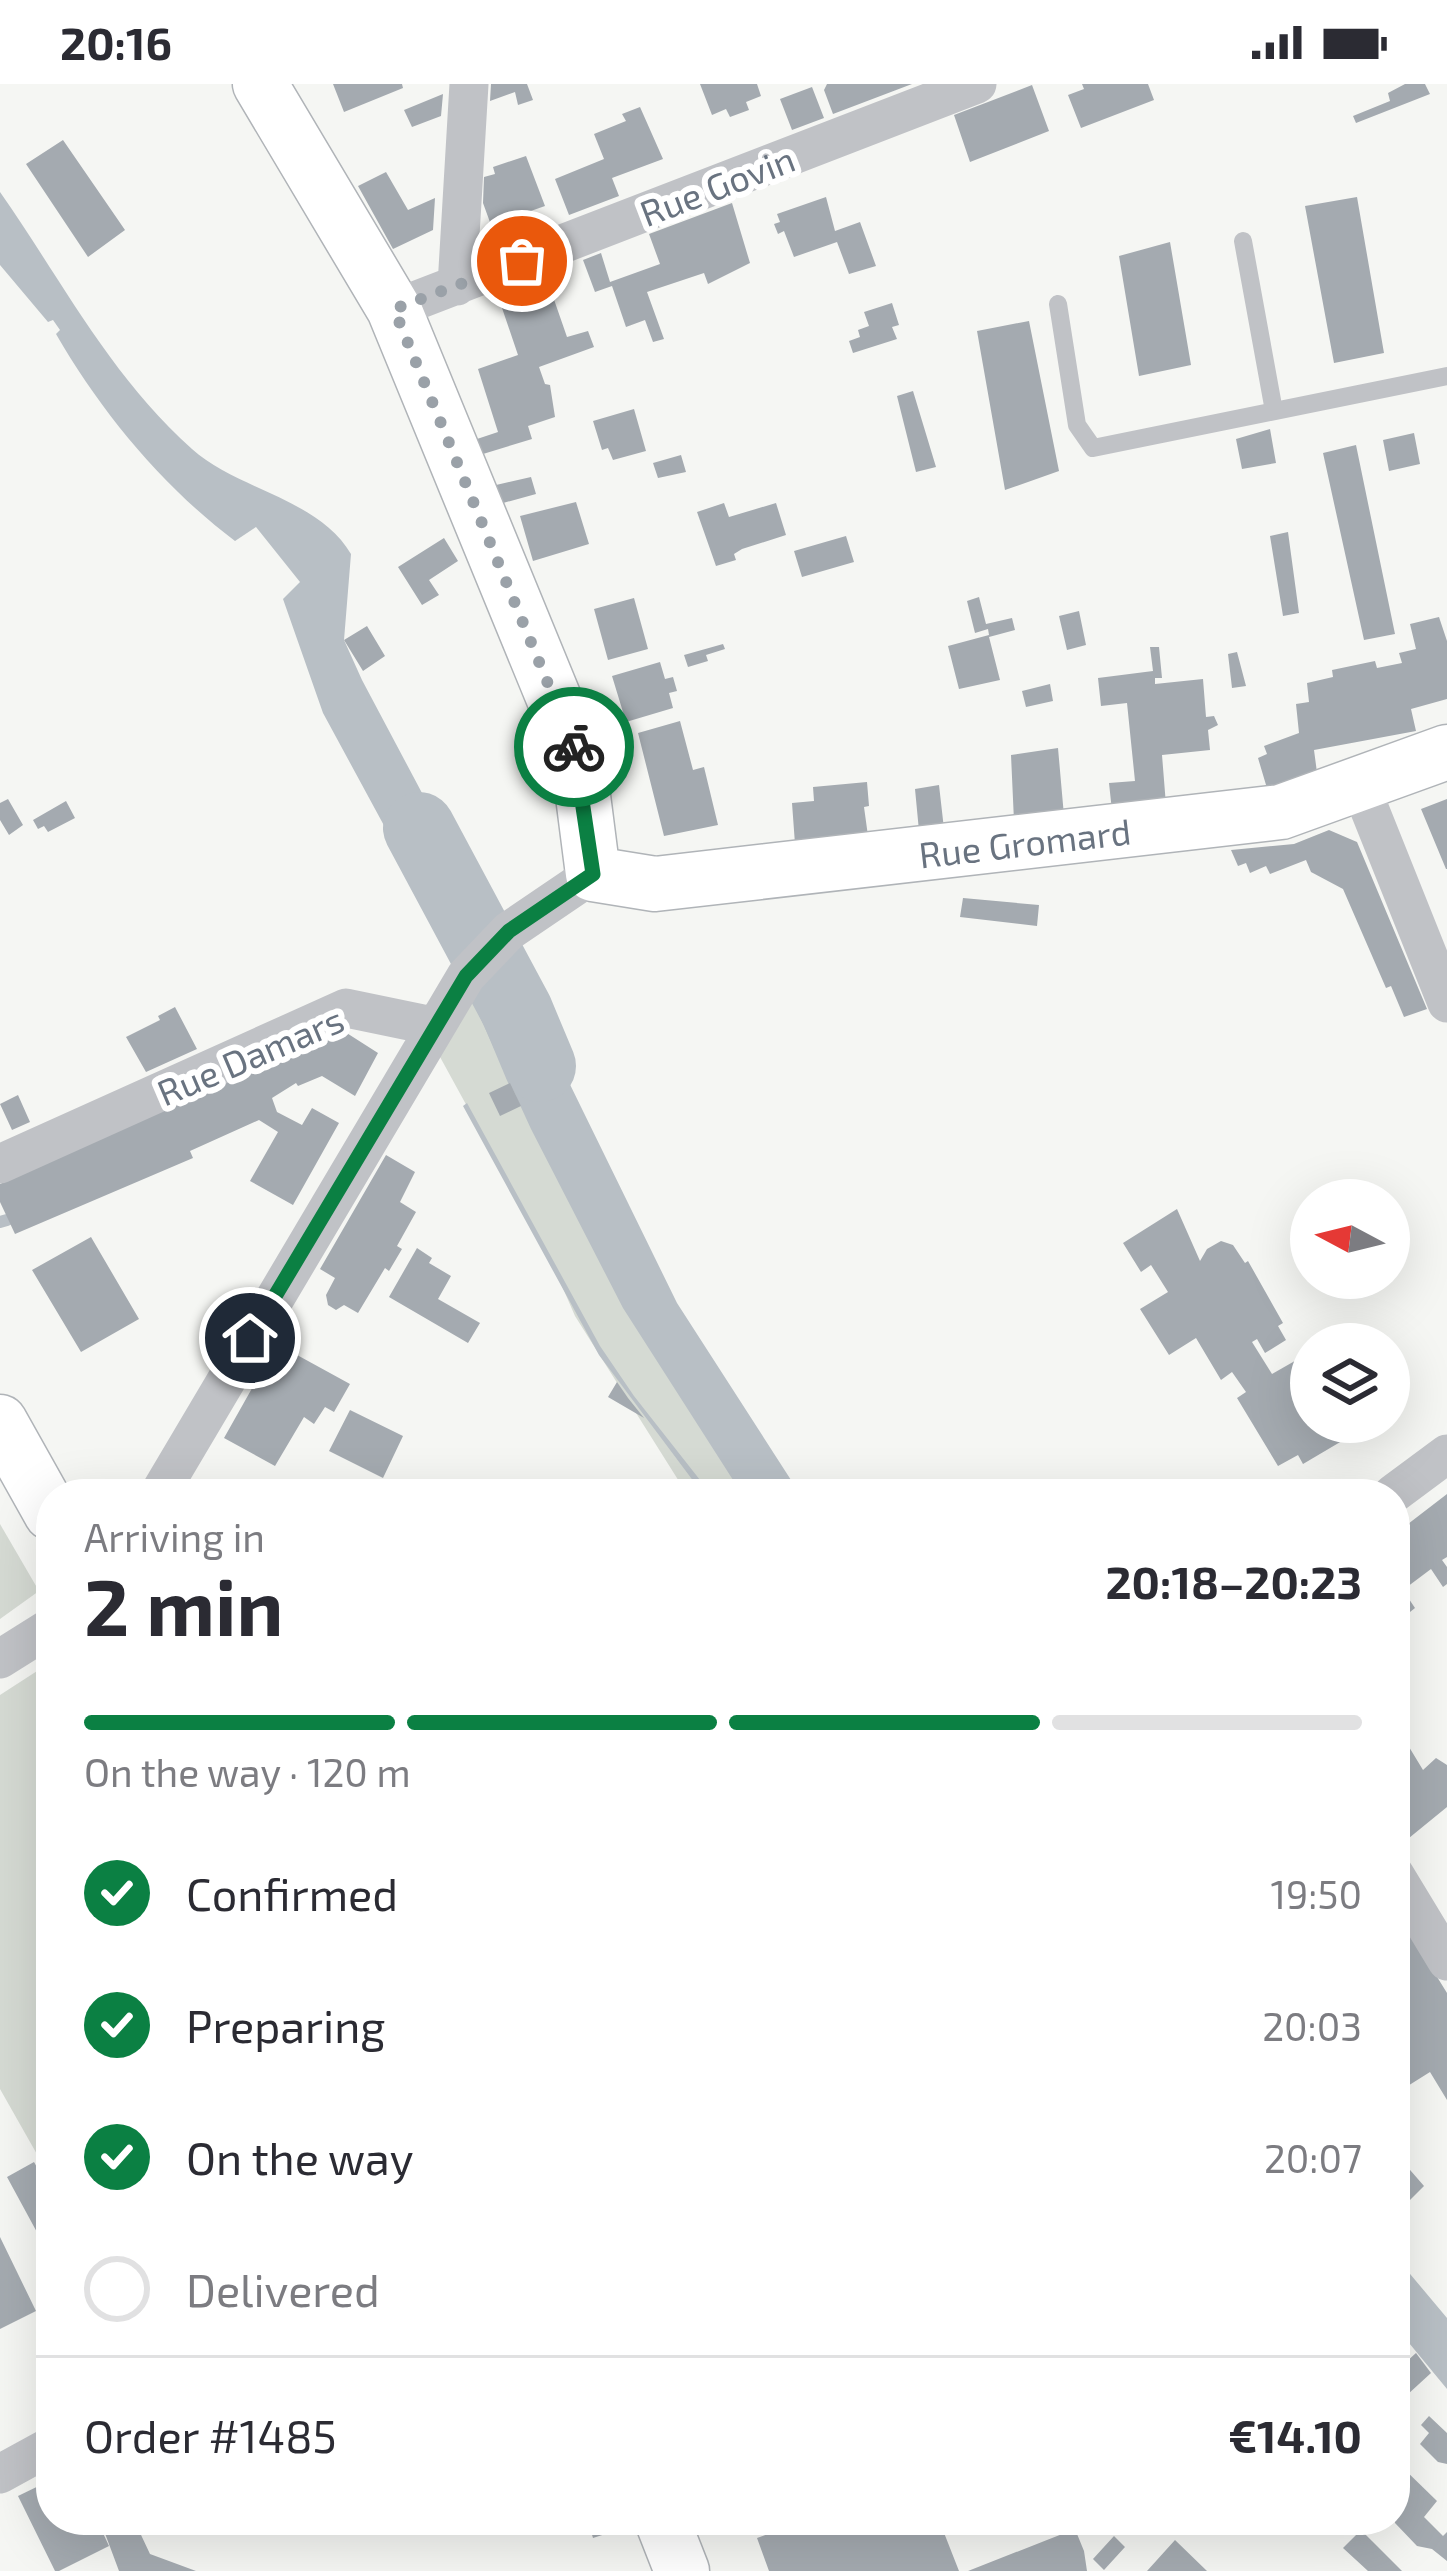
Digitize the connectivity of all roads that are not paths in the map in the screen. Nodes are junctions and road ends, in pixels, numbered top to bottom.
1 (260, 84) edge
2 (470, 84) edge
3 (977, 84) edge
4 (1243, 241) dead end
5 (458, 286) junction
6 (1058, 304) dead end
7 (394, 309) junction
8 (1447, 376) edge
9 (1274, 411) junction
10 (1447, 752) edge
11 (1359, 782) junction
12 (593, 874) junction
13 (1447, 1003) edge
14 (433, 1025) junction
15 (0, 1164) edge
16 (0, 1422) edge
17 (1447, 1454) edge
18 (168, 1479) edge
19 (1410, 1481) edge
20 (36, 1486) edge
21 (36, 1637) edge
22 (0, 1660) edge
23 (1410, 1900) edge
24 (1447, 1961) edge
25 (36, 2454) edge
26 (0, 2474) edge
27 (668, 2535) edge
28 (682, 2571) edge

1 - 7 street
2 - 5 street
3 - 5 street, Rue Govin
4 - 9 lane
5 - 7 street, Rue Govin
6 - 9 lane
7 - 12 street
8 - 9 lane
10 - 11 street, Rue Gromard
11 - 12 street, Rue Gromard
11 - 13 street
12 - 14 street
14 - 15 street, Rue Damars
14 - 18 street
16 - 20 street
17 - 19 street
21 - 22 street
23 - 24 street
25 - 26 street
27 - 28 street

